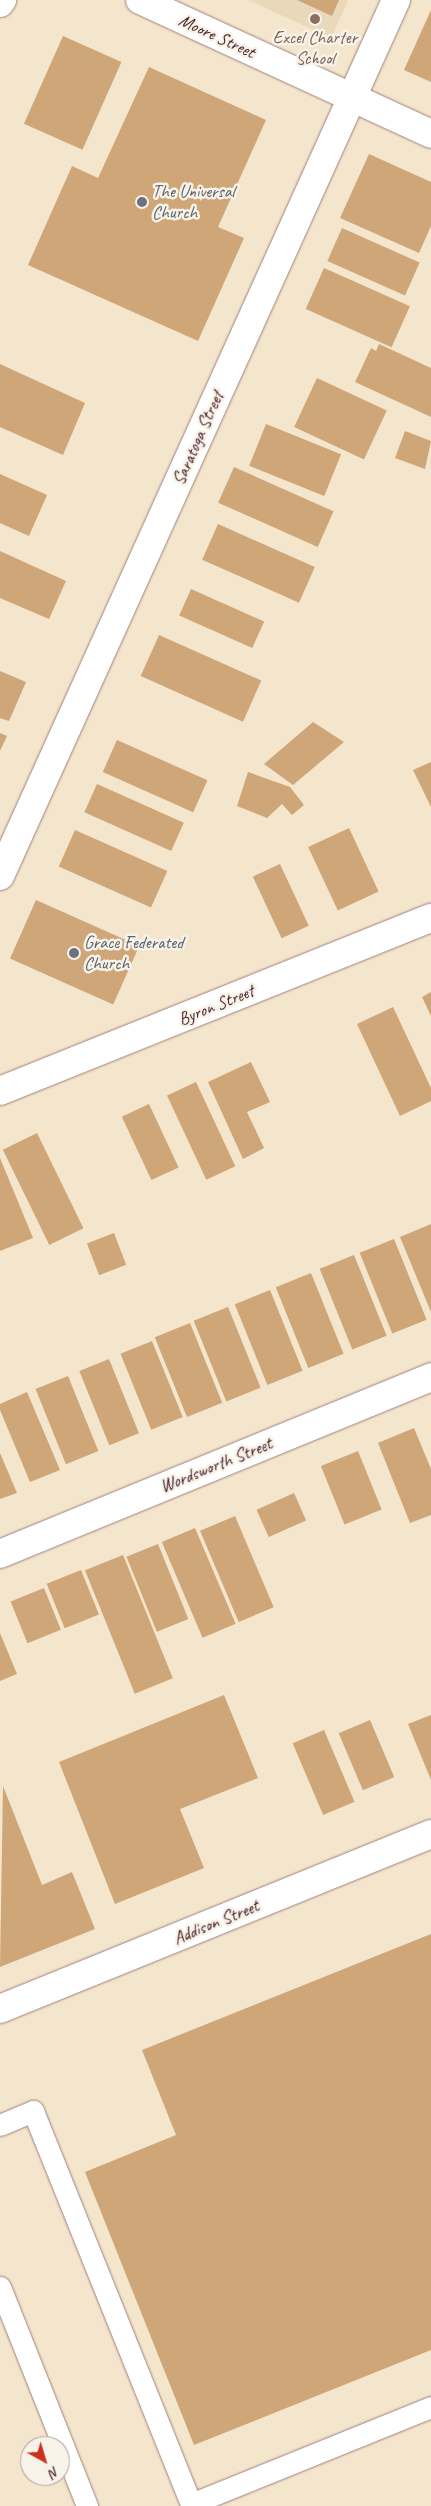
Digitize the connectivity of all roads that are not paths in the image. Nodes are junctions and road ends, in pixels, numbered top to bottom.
1 (2, 0) edge
2 (140, 0) edge
3 (396, 0) edge
4 (0, 4) edge
5 (352, 98) junction
6 (431, 134) edge
7 (0, 876) edge
8 (431, 918) edge
9 (0, 1091) edge
10 (431, 1376) edge
11 (0, 1554) edge
12 (431, 1834) edge
13 (0, 2009) edge
14 (0, 2125) edge
15 (0, 2287) edge
16 (431, 2407) edge
17 (191, 2505) edge
18 (87, 2506) edge

1 - 4 street
2 - 5 street, Moore Street
3 - 5 street, Saratoga Street
5 - 6 street, Moore Street
5 - 7 street, Saratoga Street
8 - 9 street, Byron Street
10 - 11 street, Wordsworth Street
12 - 13 street, Addison Street
14 - 17 lane
15 - 18 lane
16 - 17 lane

